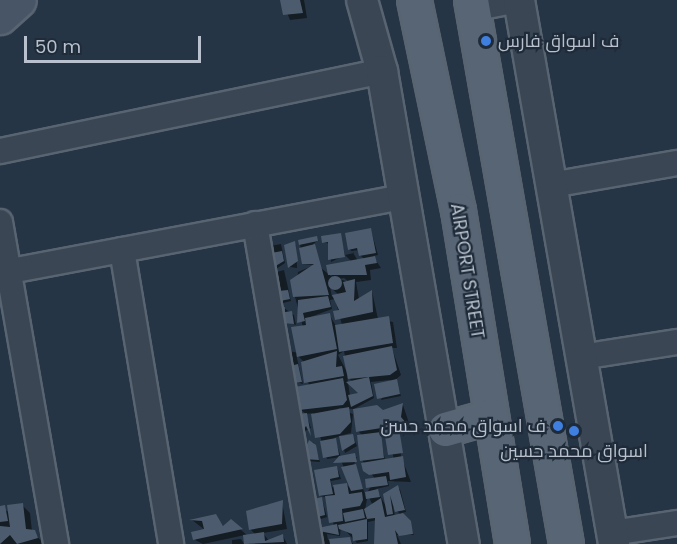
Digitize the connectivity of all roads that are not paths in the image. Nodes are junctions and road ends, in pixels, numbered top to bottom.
1 (20, 0) edge
2 (362, 0) edge
3 (414, 0) edge
4 (518, 0) edge
5 (472, 4) edge
6 (0, 17) edge
7 (382, 71) junction
8 (0, 151) edge
9 (677, 163) edge
10 (551, 184) junction
11 (404, 197) junction
12 (0, 222) edge
13 (255, 224) junction
14 (122, 250) junction
15 (4, 272) edge
16 (677, 342) edge
17 (581, 357) junction
18 (491, 416) junction
19 (445, 429) junction
20 (677, 523) edge
21 (613, 539) edge
22 (56, 544) edge
23 (171, 544) edge
24 (310, 544) edge
25 (464, 544) edge
26 (512, 544) edge
27 (566, 544) edge

1 - 6 main road
2 - 7 street
3 - 18 main road, AIRPORT STREET
4 - 5 street
4 - 10 street
5 - 27 main road
7 - 8 street
7 - 11 street
9 - 10 street
10 - 17 street
11 - 13 street
11 - 19 street
12 - 15 street
13 - 14 street
13 - 24 street
14 - 15 street
14 - 23 street
15 - 22 street
16 - 17 street
17 - 21 street
18 - 19 main road
18 - 26 main road, AIRPORT STREET
19 - 25 street
20 - 21 street

